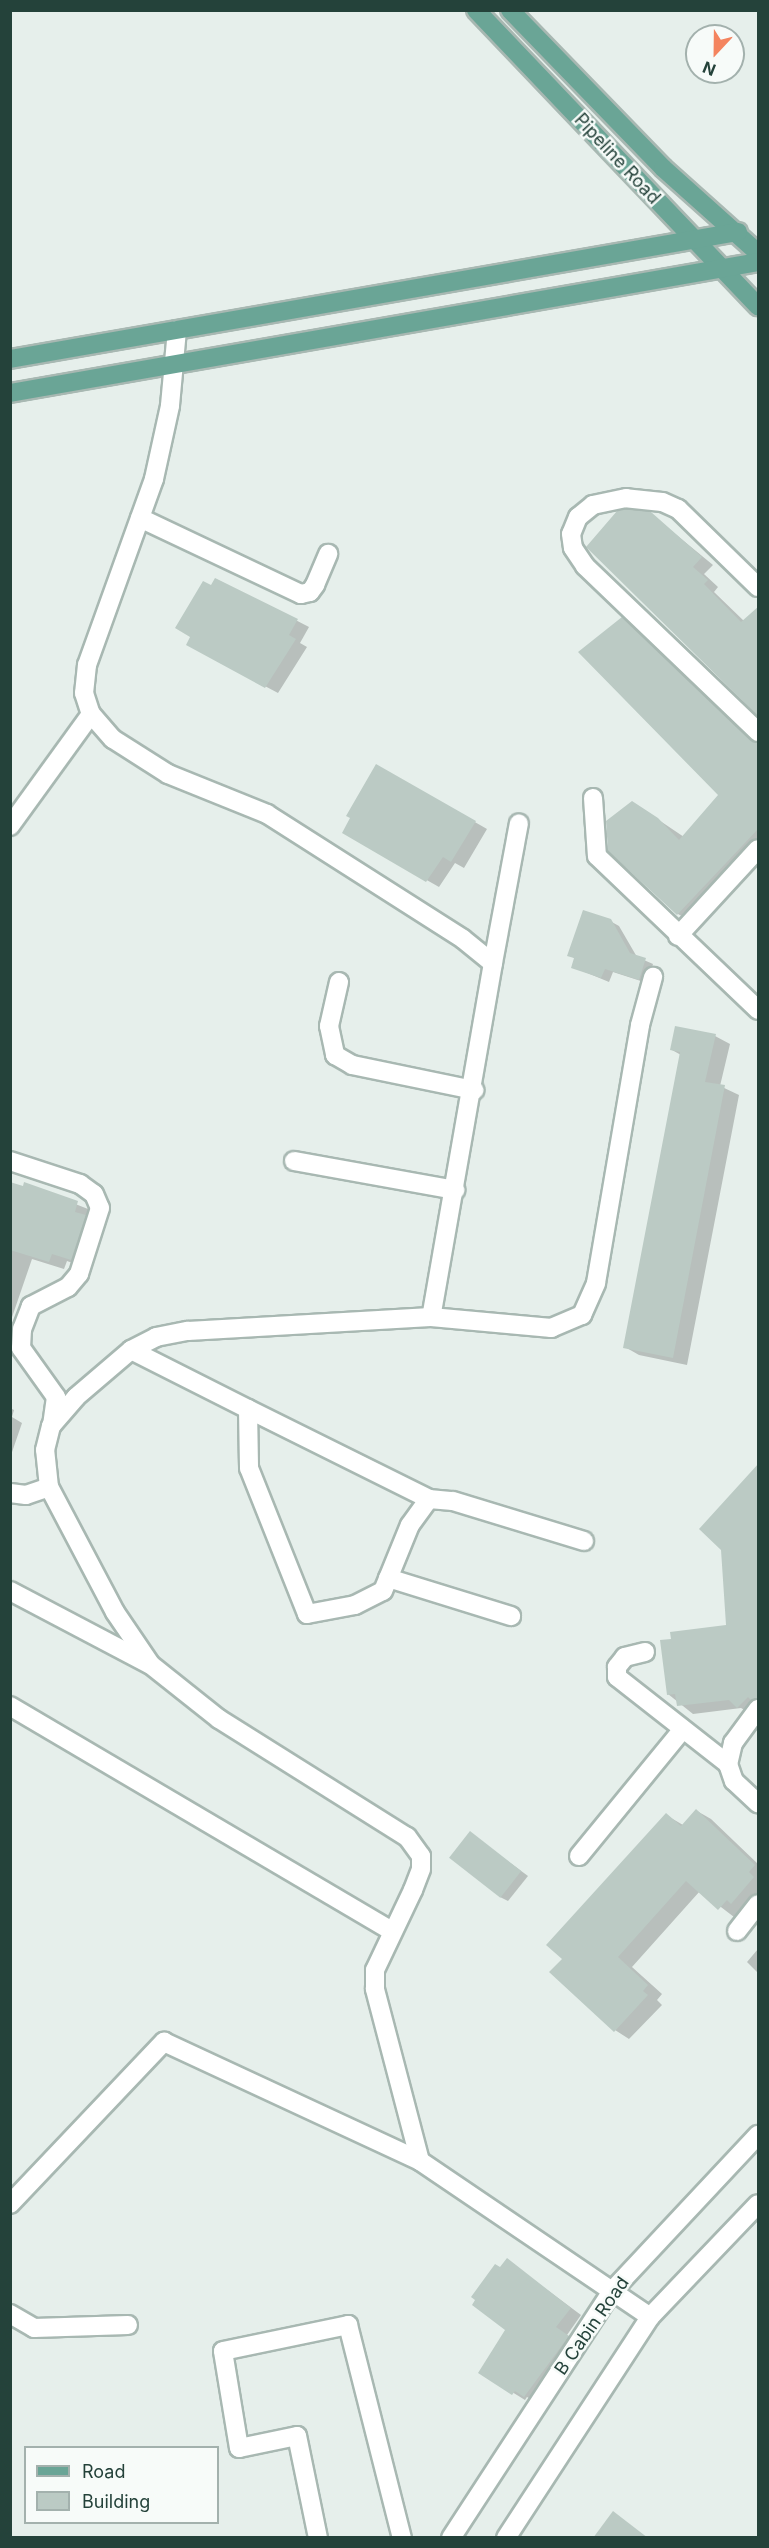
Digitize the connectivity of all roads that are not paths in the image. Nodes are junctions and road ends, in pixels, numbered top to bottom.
1 (476, 10) edge
2 (510, 10) edge
3 (738, 232) junction
4 (693, 240) junction
5 (759, 253) edge
6 (759, 262) edge
7 (721, 268) junction
8 (759, 306) edge
9 (177, 330) junction
10 (10, 359) edge
11 (176, 364) junction
12 (10, 393) edge
13 (140, 518) junction
14 (328, 554) dead end
15 (759, 587) edge
16 (91, 714) junction
17 (759, 732) edge
18 (593, 798) dead end
19 (519, 823) dead end
20 (10, 826) edge
21 (759, 849) edge
22 (678, 936) junction
23 (493, 963) junction
24 (653, 977) dead end
25 (339, 982) dead end
26 (759, 1010) edge
27 (474, 1090) junction
28 (10, 1161) edge
29 (294, 1161) dead end
30 (455, 1190) junction
31 (431, 1317) junction
32 (130, 1350) junction
33 (248, 1409) junction
34 (51, 1426) junction
35 (49, 1487) junction
36 (10, 1493) edge
37 (429, 1499) junction
38 (584, 1541) dead end
39 (388, 1578) junction
40 (10, 1591) edge
41 (511, 1616) dead end
42 (645, 1652) dead end
43 (151, 1665) junction
44 (10, 1706) edge
45 (759, 1709) edge
46 (683, 1729) junction
47 (728, 1764) junction
48 (759, 1803) edge
49 (579, 1856) dead end
50 (759, 1904) edge
51 (391, 1930) junction
52 (737, 1931) dead end
53 (759, 2135) edge
54 (420, 2161) junction
55 (759, 2204) edge
56 (10, 2205) edge
57 (612, 2290) junction
58 (10, 2314) edge
59 (650, 2317) junction
60 (128, 2325) dead end
61 (318, 2538) edge
62 (402, 2538) edge
63 (451, 2538) edge
64 (506, 2538) edge

1 - 4 main road, Pipeline Road
2 - 3 main road, Pipeline Road
3 - 4 main road
3 - 5 main road, Pipeline Road
4 - 7 main road, Pipeline Road
4 - 9 main road
6 - 7 main road
7 - 8 main road, Pipeline Road
7 - 11 main road
9 - 10 main road
9 - 11 street
11 - 12 main road
11 - 13 street
13 - 14 street
13 - 16 street
15 - 17 street
16 - 20 street
16 - 23 street
18 - 22 street
19 - 23 street
21 - 22 street
22 - 26 street
23 - 27 street
24 - 31 street
25 - 27 street
27 - 30 street
28 - 34 street
29 - 30 street
30 - 31 street
31 - 32 street
32 - 33 street
32 - 34 street
33 - 37 street
33 - 39 street
34 - 35 street
35 - 36 street
35 - 43 street
37 - 38 street
37 - 39 street
39 - 41 street
40 - 43 street
42 - 46 street
43 - 51 street
44 - 51 street
45 - 47 street
46 - 47 street
46 - 49 street
47 - 48 street
50 - 52 street
51 - 54 street
53 - 57 street, B Cabin Road
54 - 56 street
54 - 57 street
55 - 59 street
57 - 59 street
57 - 63 street, B Cabin Road
58 - 60 street
59 - 64 street
61 - 62 street

